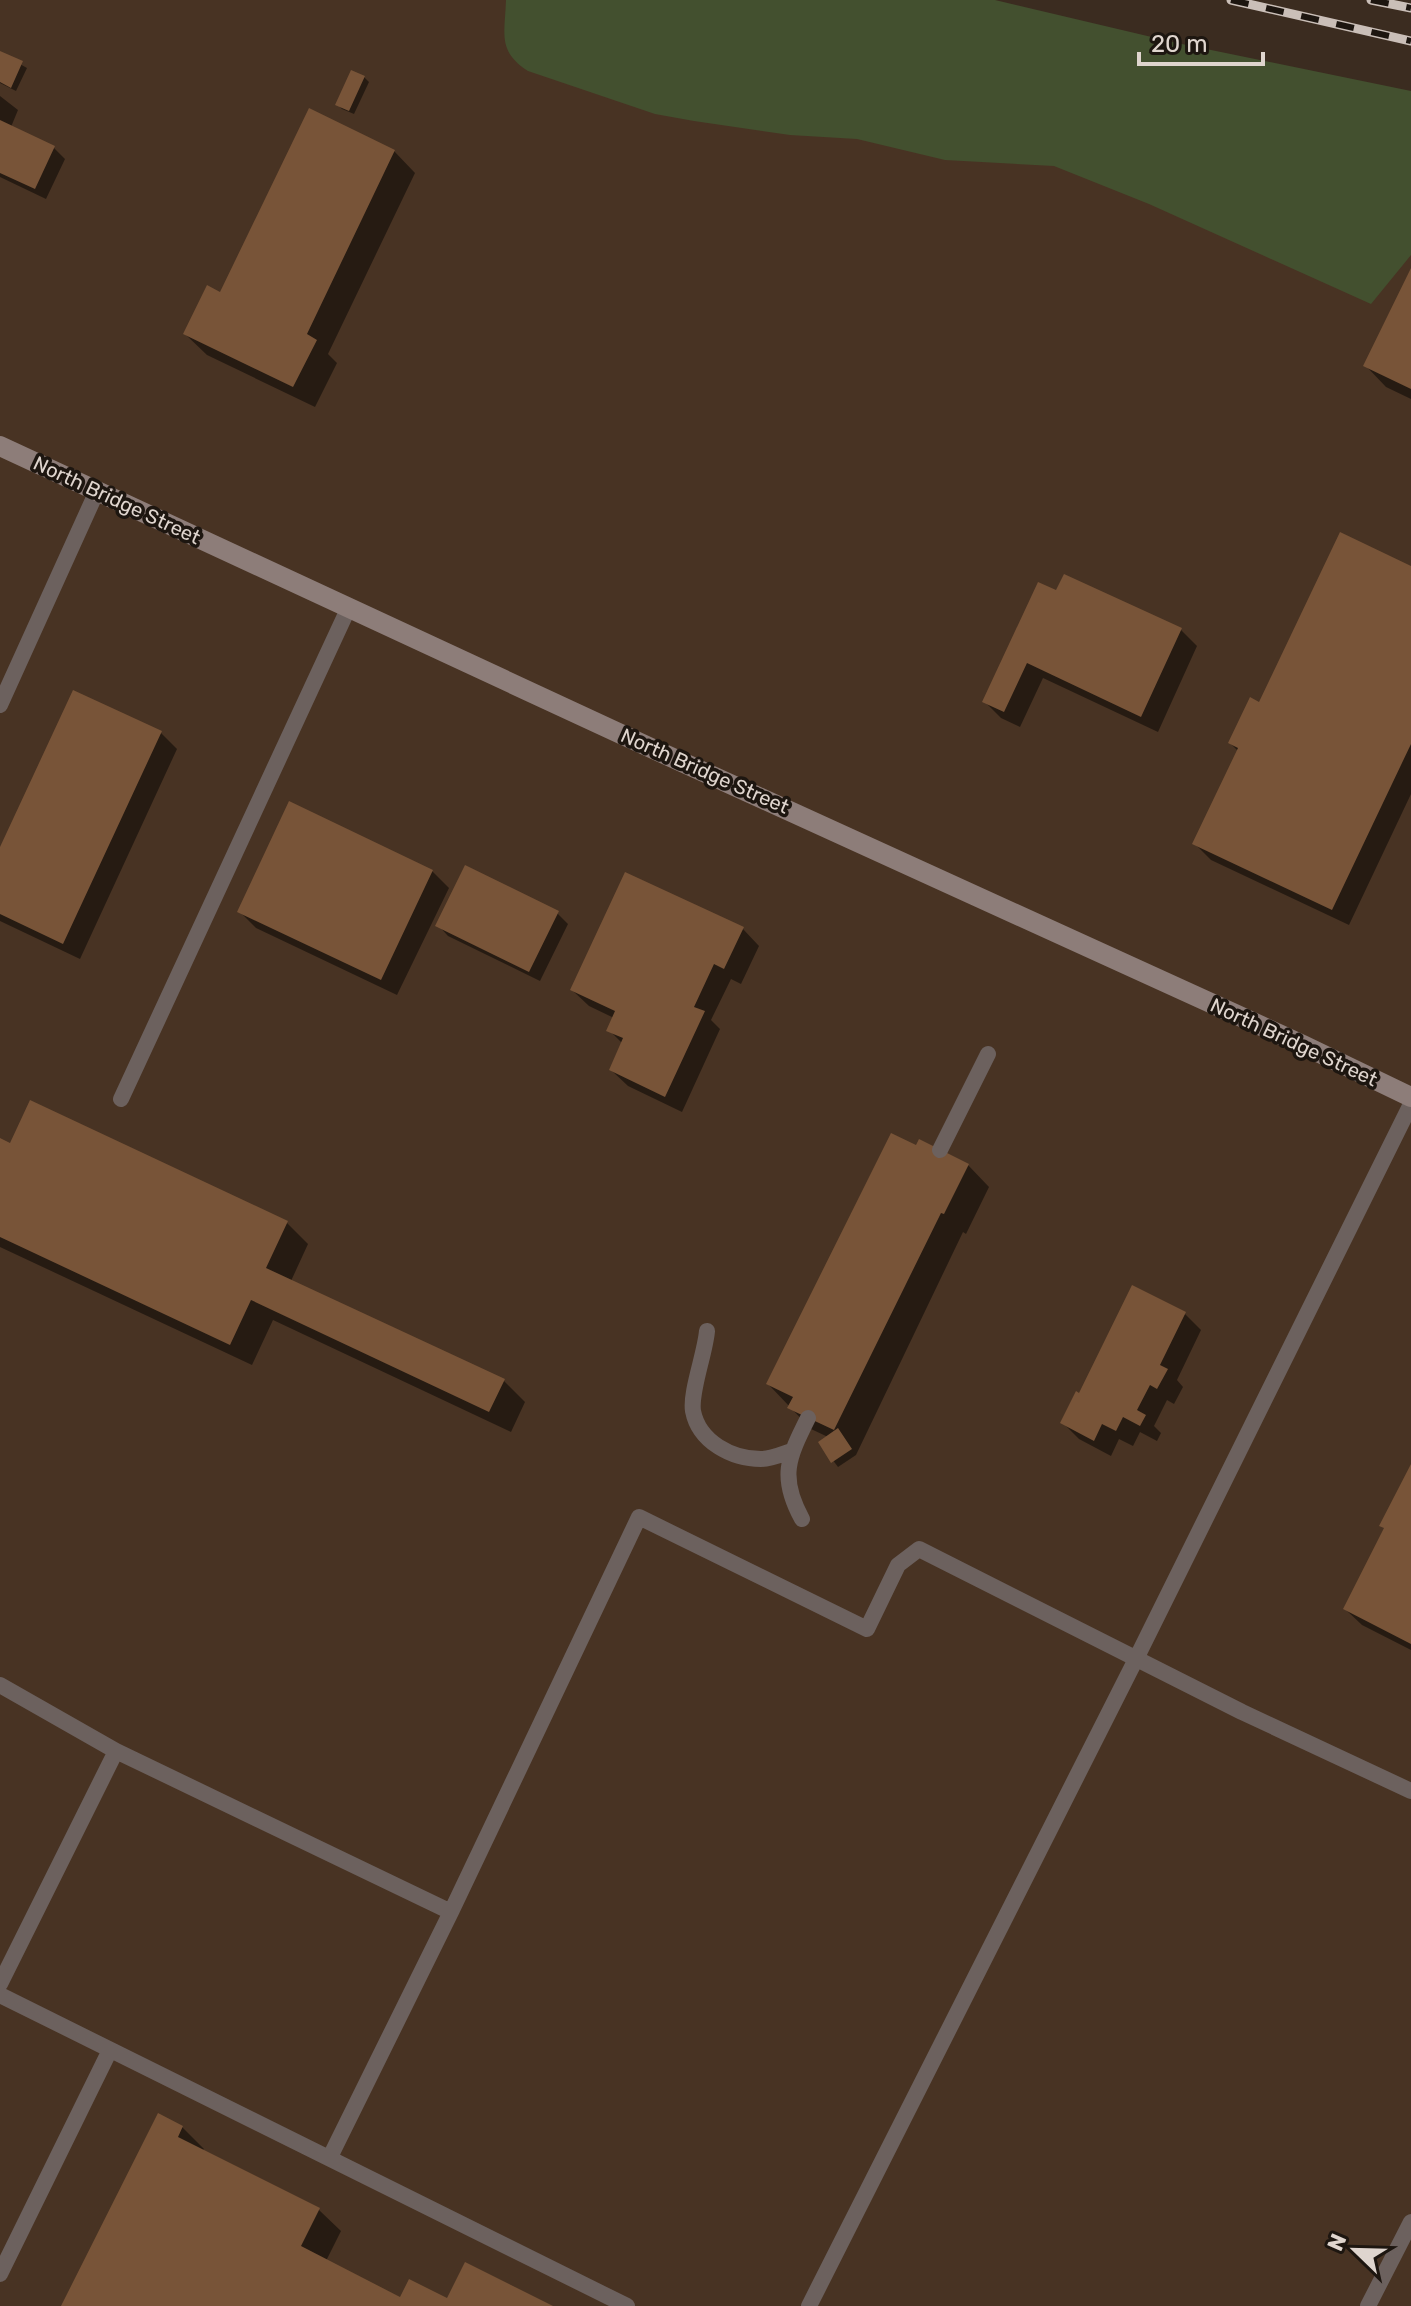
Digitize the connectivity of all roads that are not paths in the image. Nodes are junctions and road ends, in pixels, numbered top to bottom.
1 (0, 446) edge
2 (97, 491) junction
3 (349, 607) junction
4 (0, 705) edge
5 (988, 1054) dead end
6 (1411, 1097) edge
7 (121, 1099) dead end
8 (1411, 1104) edge
9 (940, 1150) dead end
10 (707, 1331) dead end
11 (808, 1418) dead end
12 (791, 1451) junction
13 (802, 1519) dead end
14 (1137, 1657) junction
15 (0, 1685) edge
16 (116, 1751) junction
17 (1411, 1791) edge
18 (451, 1912) junction
19 (0, 1984) edge
20 (0, 1995) edge
21 (110, 2050) junction
22 (330, 2157) junction
23 (1411, 2222) edge
24 (0, 2274) edge
25 (627, 2306) edge
26 (809, 2306) edge
27 (1368, 2306) edge

1 - 2 main road, North Bridge Street
2 - 3 main road, North Bridge Street
2 - 4 lane
3 - 6 main road, North Bridge Street
3 - 7 lane
5 - 9 lane
8 - 14 lane
10 - 12 lane
11 - 12 lane
12 - 13 lane
14 - 17 lane
14 - 18 lane
14 - 26 lane
15 - 16 lane
16 - 18 lane
16 - 19 lane
18 - 22 lane
20 - 21 lane
21 - 22 lane
21 - 24 lane
22 - 25 lane
23 - 27 lane

